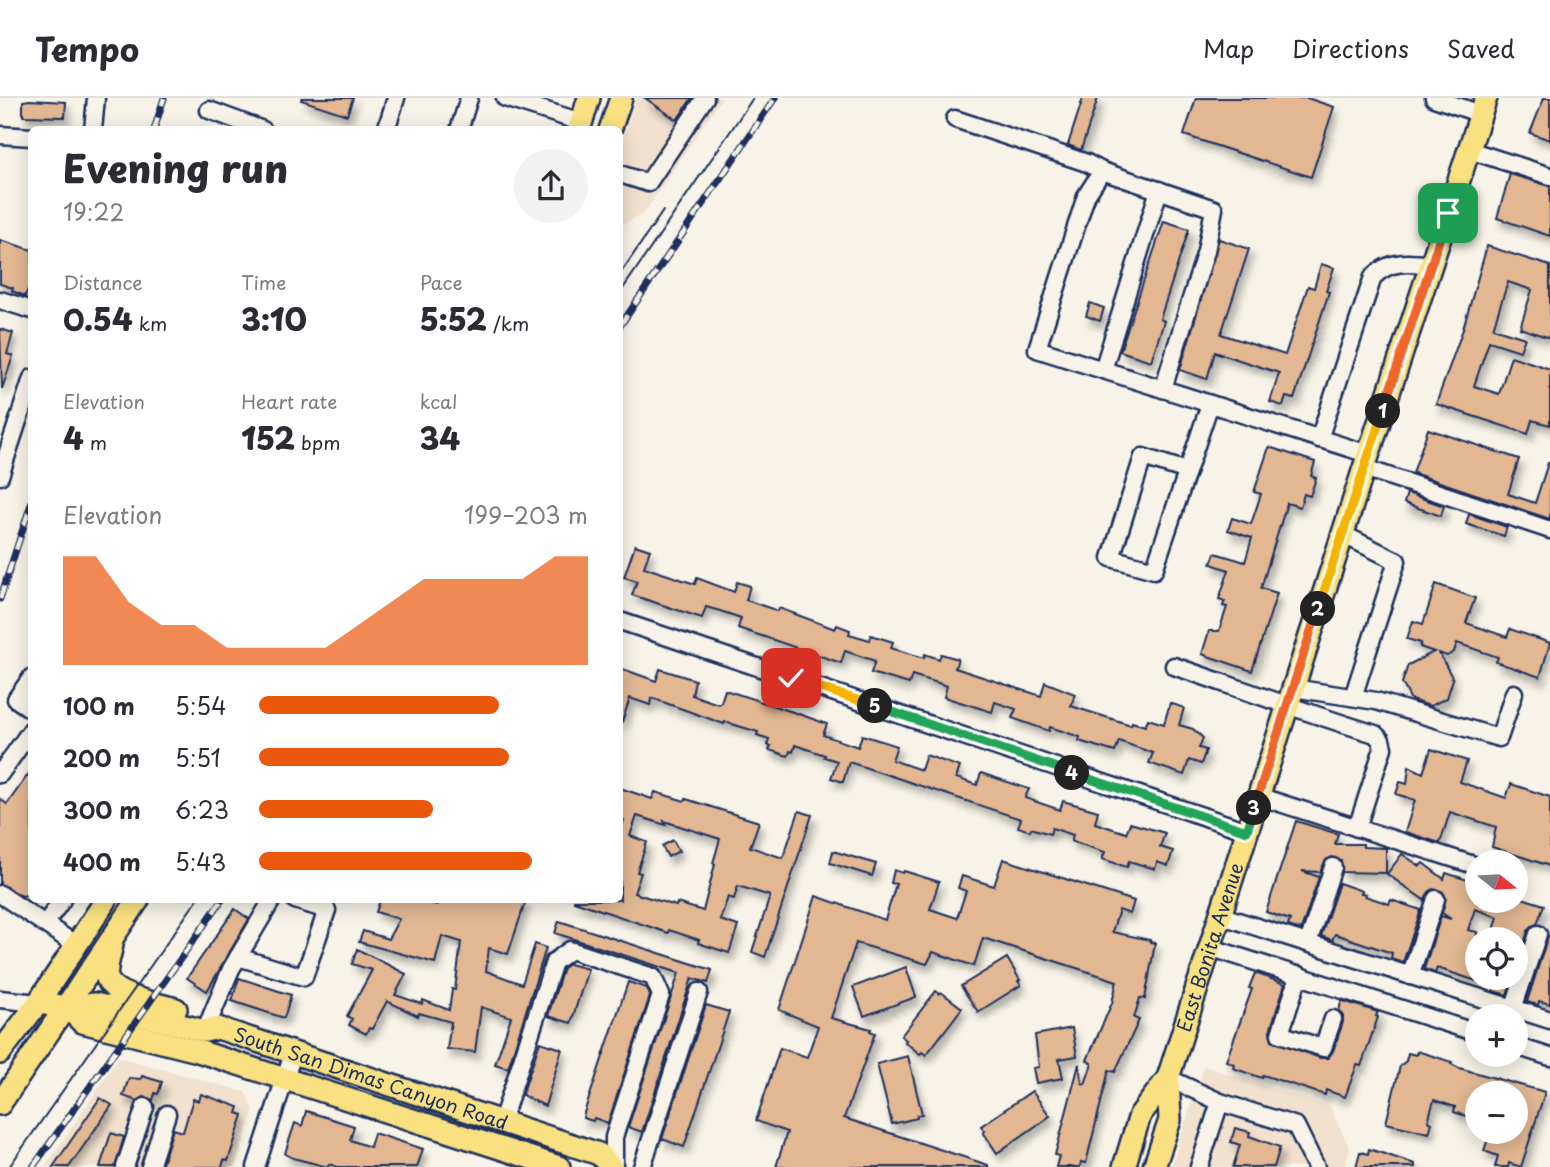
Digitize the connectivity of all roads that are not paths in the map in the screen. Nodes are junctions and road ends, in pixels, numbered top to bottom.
1 (96, 98) edge
2 (396, 98) edge
3 (469, 98) edge
4 (505, 98) edge
5 (589, 98) edge
6 (621, 98) edge
7 (705, 98) edge
8 (1434, 98) edge
9 (1483, 106) edge
10 (209, 110) dead end
11 (955, 119) dead end
12 (93, 126) edge
13 (252, 126) edge
14 (387, 126) edge
15 (460, 126) edge
16 (580, 126) edge
17 (611, 126) edge
18 (0, 135) edge
19 (28, 137) edge
20 (1469, 150) junction
21 (1102, 171) junction
22 (623, 175) edge
23 (1550, 176) edge
24 (1159, 190) junction
25 (1431, 265) junction
26 (0, 300) edge
27 (28, 309) edge
28 (1103, 370) junction
29 (28, 388) edge
30 (1163, 389) junction
31 (1210, 404) junction
32 (1319, 439) junction
33 (4, 450) edge
34 (1366, 461) junction
35 (1188, 471) junction
36 (0, 476) edge
37 (1550, 530) edge
38 (1342, 534) junction
39 (623, 622) edge
40 (1174, 666) dead end
41 (28, 682) edge
42 (1514, 693) dead end
43 (1353, 697) junction
44 (1290, 698) junction
45 (28, 707) edge
46 (28, 735) edge
47 (0, 774) edge
48 (1258, 796) junction
49 (1357, 828) junction
50 (1247, 831) junction
51 (1465, 862) edge
52 (1333, 867) dead end
53 (0, 894) edge
54 (1436, 899) dead end
55 (60, 903) edge
56 (104, 903) edge
57 (136, 903) edge
58 (270, 903) edge
59 (305, 903) edge
60 (1219, 915) junction
61 (45, 924) junction
62 (1538, 934) dead end
63 (114, 935) junction
64 (1308, 943) junction
65 (76, 945) junction
66 (1209, 947) junction
67 (237, 957) junction
68 (1299, 975) junction
69 (1410, 976) junction
70 (699, 992) dead end
71 (0, 999) edge
72 (38, 1003) junction
73 (1497, 1004) edge
74 (1515, 1004) edge
75 (67, 1007) junction
76 (1528, 1013) edge
77 (1333, 1019) dead end
78 (1550, 1020) edge
79 (214, 1024) junction
80 (1465, 1029) edge
81 (1528, 1050) edge
82 (0, 1053) edge
83 (293, 1054) junction
84 (1550, 1057) edge
85 (1168, 1078) junction
86 (285, 1079) junction
87 (1220, 1102) junction
88 (0, 1104) edge
89 (145, 1107) dead end
90 (167, 1114) dead end
91 (502, 1121) junction
92 (125, 1167) edge
93 (149, 1167) edge
94 (256, 1167) edge
95 (559, 1167) edge
96 (612, 1167) edge
97 (642, 1167) edge
98 (1124, 1167) edge
99 (1154, 1167) edge
100 (1199, 1167) edge
101 (1316, 1167) edge

1 - 12 street
2 - 14 street
3 - 15 street
4 - 16 street
5 - 16 main road
6 - 17 main road
7 - 22 street
8 - 9 street
9 - 20 main road, East Bonita Avenue
10 - 13 street
11 - 21 street
18 - 19 street
20 - 23 street
20 - 25 main road, East Bonita Avenue
21 - 24 street
21 - 28 street
24 - 28 street
24 - 30 street
25 - 32 street
25 - 34 main road, East Bonita Avenue
26 - 27 street
28 - 30 street
29 - 33 street
30 - 31 street
31 - 32 street
31 - 35 street
32 - 34 street
33 - 36 street
34 - 37 street
34 - 38 main road, East Bonita Avenue
35 - 35 street
38 - 43 street
38 - 44 main road, East Bonita Avenue
39 - 50 street
40 - 44 street
41 - 45 street
42 - 43 street
43 - 44 street
44 - 48 main road, East Bonita Avenue
44 - 49 street
46 - 47 street
48 - 49 street
48 - 50 main road, East Bonita Avenue
49 - 51 street
50 - 60 main road, East Bonita Avenue
52 - 64 street
53 - 61 street
54 - 69 street
55 - 61 street
56 - 65 main road
57 - 63 main road
58 - 67 street
59 - 67 street
60 - 64 street
60 - 66 main road, East Bonita Avenue
61 - 65 street
62 - 74 street
63 - 75 main road
63 - 79 main road
64 - 69 street
65 - 72 main road
66 - 68 street
66 - 85 main road, East Bonita Avenue
67 - 79 street
68 - 77 street
68 - 80 street
69 - 73 street
70 - 97 street
71 - 72 street, South San Dimas Canyon Road
72 - 75 main road, South San Dimas Canyon Road
72 - 82 main road
75 - 79 main road, South San Dimas Canyon Road
75 - 86 main road, South San Dimas Canyon Road
75 - 88 main road
76 - 78 street
79 - 83 main road, South San Dimas Canyon Road
81 - 84 street
83 - 86 street
83 - 91 main road, South San Dimas Canyon Road
85 - 87 street
85 - 98 main road, East Bonita Avenue
85 - 99 main road, East Bonita Avenue
86 - 94 street
86 - 95 main road, South San Dimas Canyon Road
87 - 100 street
87 - 101 street
89 - 92 street
90 - 93 street
91 - 96 main road, South San Dimas Canyon Road
91 - 96 street

